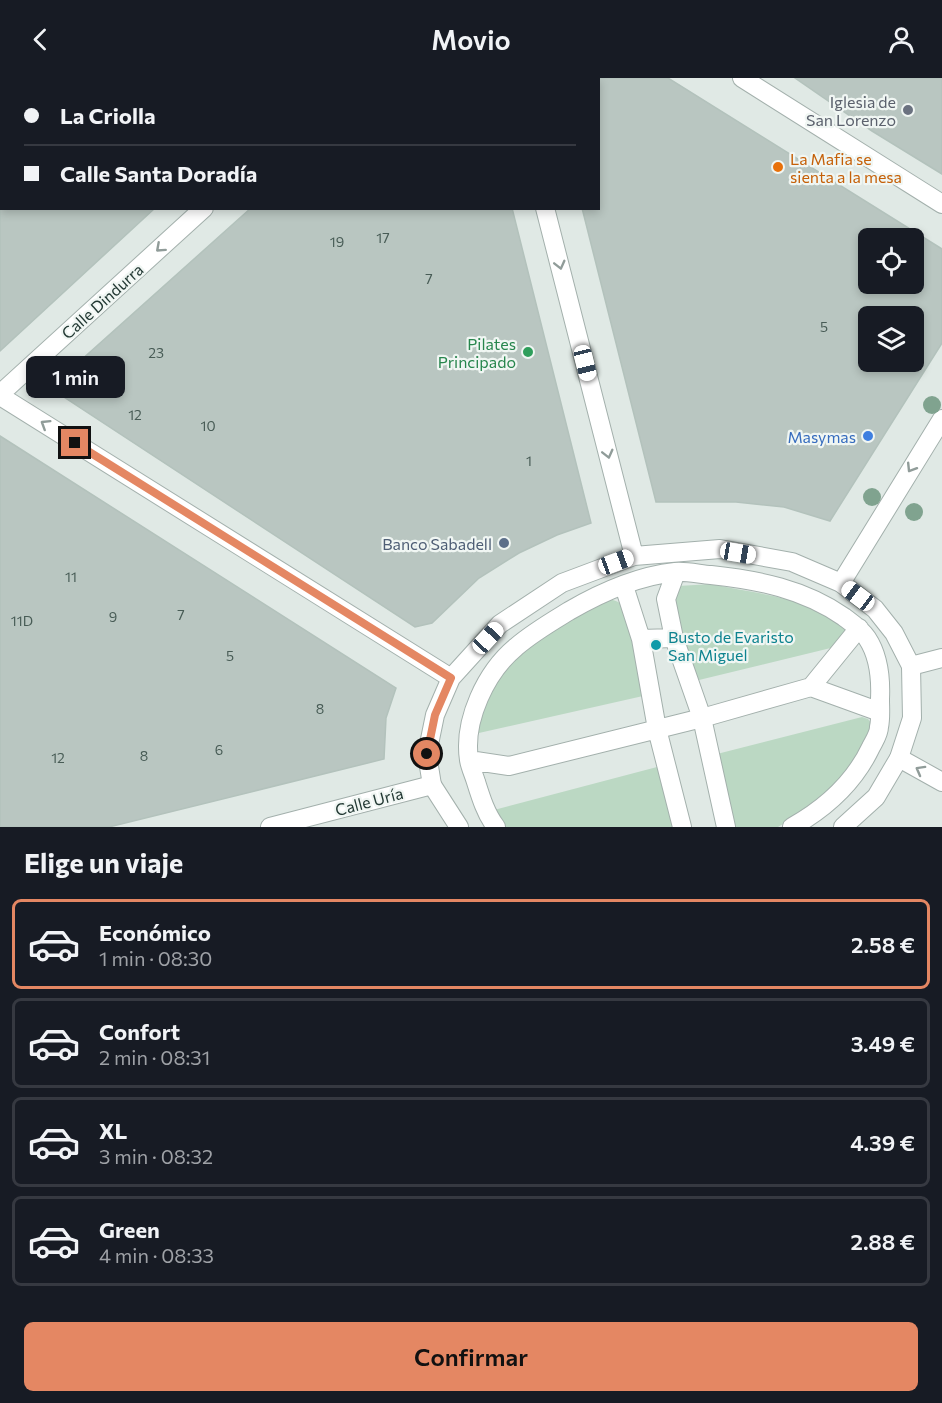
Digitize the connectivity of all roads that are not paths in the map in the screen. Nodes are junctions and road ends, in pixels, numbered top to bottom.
1 (742, 78) edge
2 (942, 204) edge
3 (202, 210) edge
4 (546, 210) edge
5 (0, 395) edge
6 (942, 419) edge
7 (634, 556) junction
8 (676, 572) junction
9 (841, 583) junction
10 (624, 586) junction
11 (859, 628) junction
12 (674, 638) junction
13 (641, 639) junction
14 (942, 658) edge
15 (911, 666) junction
16 (451, 678) junction
17 (811, 687) junction
18 (702, 718) junction
19 (880, 720) junction
20 (657, 729) junction
21 (899, 758) junction
22 (469, 760) junction
23 (942, 782) edge
24 (432, 785) junction
25 (270, 827) edge
26 (459, 827) edge
27 (496, 827) edge
28 (682, 827) edge
29 (726, 827) edge
30 (792, 827) edge
31 (843, 827) edge

1 - 2 street
3 -> 5 street, Calle Dindurra
4 -> 7 street
16 -> 5 street
6 -> 9 street
7 - 9 street
7 - 16 street
8 - 10 street
8 - 11 street
8 - 12 street
9 - 15 street
10 - 13 street
10 - 22 street
11 - 17 street
11 - 19 street
12 - 13 street
12 - 18 street
13 - 20 street
14 - 15 street
15 - 21 street
16 - 24 street
17 - 18 street
17 - 19 street
18 - 20 street
18 - 29 street
19 - 30 street
20 - 22 street
20 - 28 street
23 -> 21 street
21 - 31 street
22 - 27 street
24 - 25 street, Calle Uría
24 - 26 street

